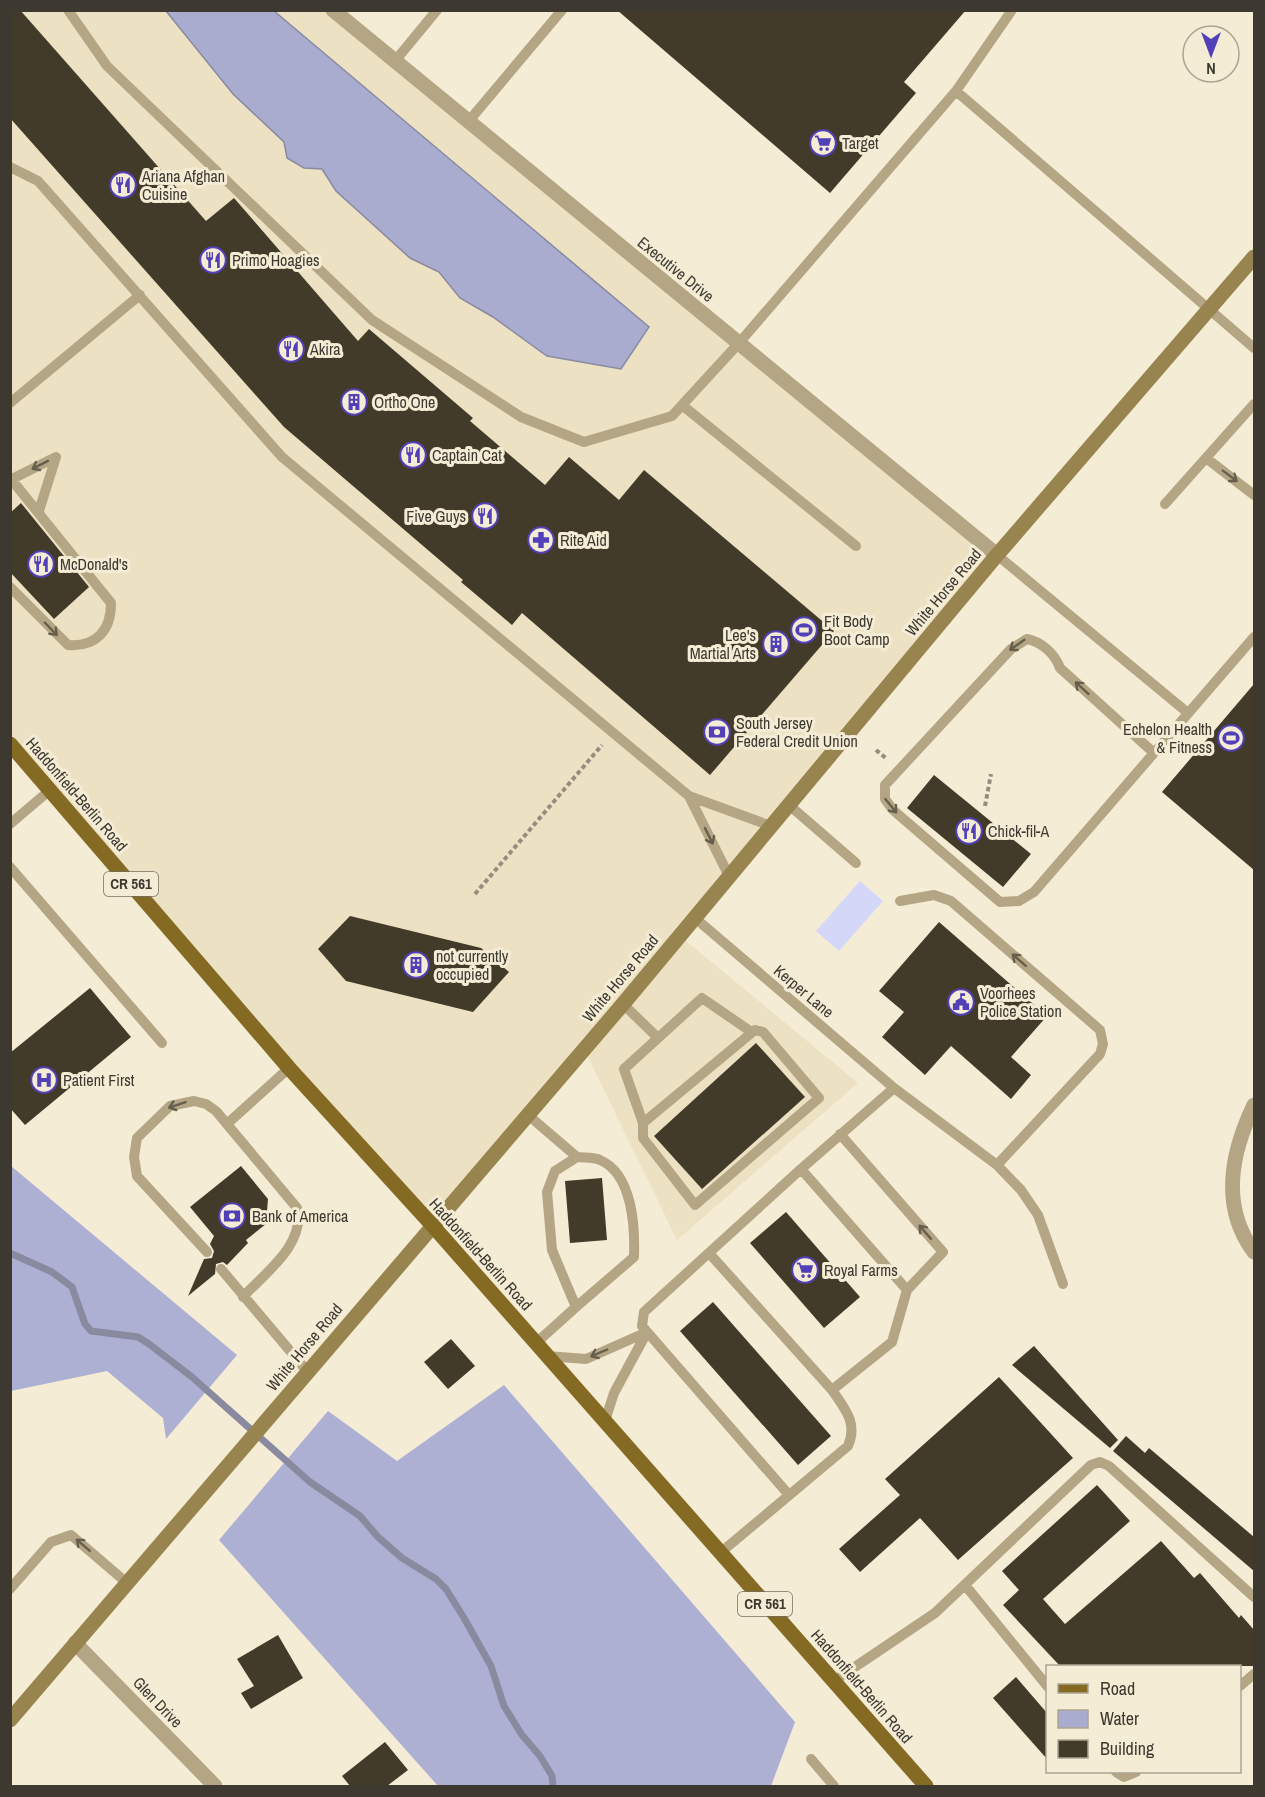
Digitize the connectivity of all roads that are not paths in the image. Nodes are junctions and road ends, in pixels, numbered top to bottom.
1 (68, 10) edge
2 (333, 10) edge
3 (437, 10) edge
4 (562, 10) edge
5 (1012, 10) edge
6 (395, 62) junction
7 (956, 91) junction
8 (468, 122) junction
9 (10, 167) edge
10 (1254, 257) edge
11 (140, 296) junction
12 (1209, 309) junction
13 (739, 343) junction
14 (1254, 348) edge
15 (10, 403) edge
16 (1254, 404) edge
17 (682, 405) junction
18 (1206, 458) junction
19 (11, 480) edge
20 (1254, 495) edge
21 (1165, 504) dead end
22 (39, 511) junction
23 (856, 546) dead end
24 (998, 555) junction
25 (10, 587) edge
26 (1254, 637) edge
27 (1188, 713) junction
28 (10, 744) edge
29 (1154, 753) junction
30 (50, 790) junction
31 (689, 796) junction
32 (789, 805) junction
33 (10, 824) edge
34 (771, 826) junction
35 (856, 863) dead end
36 (10, 867) edge
37 (729, 876) junction
38 (900, 901) dead end
39 (695, 918) junction
40 (623, 1004) junction
41 (750, 1031) junction
42 (658, 1038) junction
43 (162, 1043) dead end
44 (289, 1068) junction
45 (894, 1088) junction
46 (1254, 1105) edge
47 (528, 1115) junction
48 (227, 1124) junction
49 (643, 1124) junction
50 (840, 1134) junction
51 (577, 1157) junction
52 (997, 1165) junction
53 (801, 1169) junction
54 (433, 1226) junction
55 (207, 1252) dead end
56 (1254, 1252) edge
57 (709, 1253) junction
58 (221, 1269) dead end
59 (1063, 1284) dead end
60 (907, 1290) junction
61 (243, 1297) junction
62 (576, 1307) junction
63 (647, 1332) junction
64 (536, 1343) junction
65 (547, 1356) junction
66 (307, 1371) junction
67 (832, 1390) junction
68 (604, 1421) junction
69 (789, 1495) junction
70 (720, 1553) junction
71 (127, 1583) junction
72 (965, 1585) junction
73 (10, 1589) edge
74 (1254, 1597) edge
75 (75, 1643) junction
76 (1254, 1674) edge
77 (834, 1681) junction
78 (1241, 1684) edge
79 (1046, 1686) edge
80 (10, 1720) edge
81 (811, 1759) dead end
82 (1118, 1773) edge
83 (1134, 1773) edge
84 (215, 1786) edge
85 (834, 1786) edge
86 (926, 1786) edge

1 - 17 lane
2 - 6 street, Executive Drive
3 - 6 lane
4 - 8 lane
5 - 7 lane
6 - 8 street, Executive Drive
7 - 12 lane
7 - 13 lane
8 - 13 street, Executive Drive
9 - 11 lane
10 - 12 main road, White Horse Road
11 - 15 lane
11 - 31 lane
12 - 14 lane
12 - 24 main road, White Horse Road
13 - 17 lane
13 - 24 street, Executive Drive
16 - 18 lane
17 - 23 lane
18 -> 20 lane
18 - 21 lane
19 - 22 lane
22 -> 19 lane
25 -> 22 lane
24 - 27 lane
24 - 32 main road, White Horse Road
26 - 27 lane
27 - 29 lane
28 - 30 main road, Haddonfield-Berlin Road / CR 561
29 -> 29 lane
30 - 33 lane
30 - 44 main road, Haddonfield-Berlin Road / CR 561
31 - 34 lane
31 -> 37 lane
32 - 34 main road, White Horse Road
32 - 35 lane
34 - 37 main road, White Horse Road
36 - 43 lane
37 - 39 main road, White Horse Road
52 -> 38 lane
39 - 40 main road, White Horse Road
39 - 45 lane, Kerper Lane
40 - 42 lane
40 - 47 main road, White Horse Road
41 - 42 lane
41 - 49 lane
41 - 49 lane
42 - 49 lane
44 - 48 lane
44 - 54 main road, Haddonfield-Berlin Road / CR 561
45 - 50 lane
45 - 52 lane, Kerper Lane
46 - 56 street
47 - 51 lane
47 - 54 main road, White Horse Road
48 -> 55 lane
48 - 61 lane
50 - 53 lane
60 -> 50 lane
51 - 62 lane
51 - 62 lane
52 - 59 lane, Kerper Lane
53 - 57 lane
53 - 60 lane
54 - 64 main road, Haddonfield-Berlin Road / CR 561
54 - 66 main road, White Horse Road
57 - 63 lane
57 - 67 lane
58 - 61 lane
60 - 67 lane
61 - 66 lane
62 - 64 lane
63 -> 65 lane
63 - 68 lane
63 - 69 lane
64 - 65 main road, Haddonfield-Berlin Road / CR 561
65 - 68 main road, Haddonfield-Berlin Road / CR 561
66 - 71 main road, White Horse Road
67 - 69 lane
68 - 70 main road, Haddonfield-Berlin Road / CR 561
69 - 70 lane
70 - 77 main road, Haddonfield-Berlin Road / CR 561
71 -> 73 lane
71 - 75 main road, White Horse Road
72 - 74 lane
72 - 77 lane
72 - 79 lane
75 - 80 main road, White Horse Road
75 - 84 street, Glen Drive
76 - 78 lane
77 - 86 main road, Haddonfield-Berlin Road / CR 561
81 - 85 lane
82 - 83 lane

